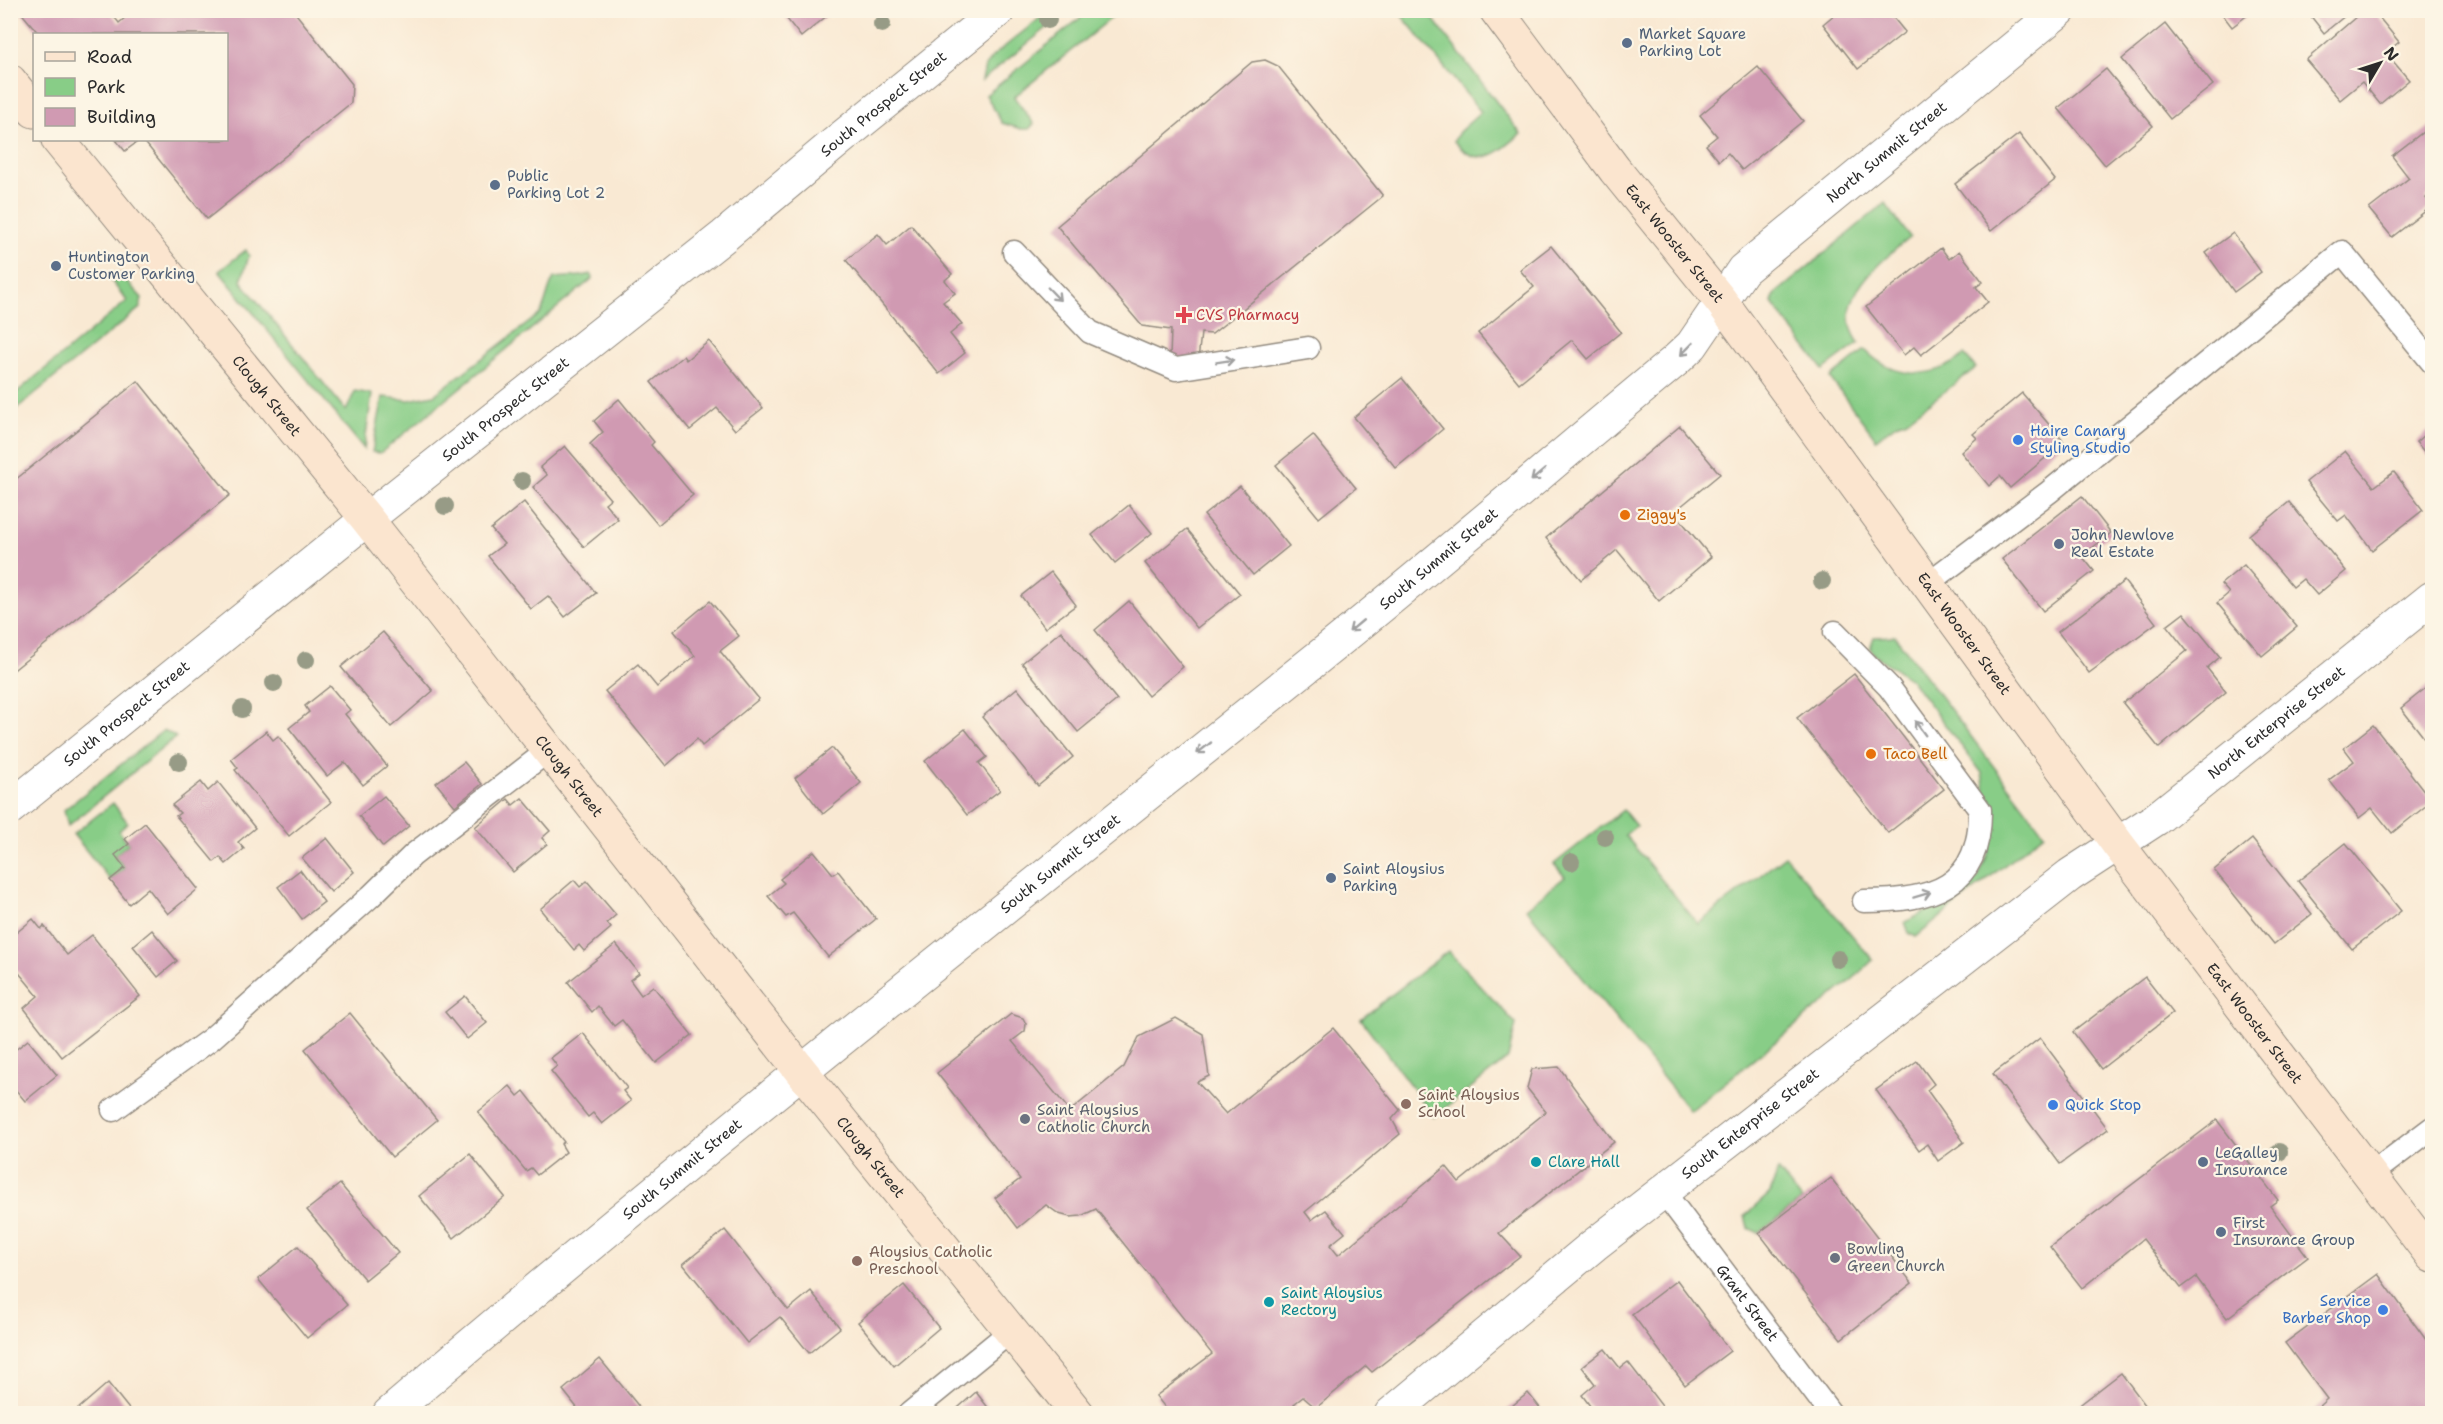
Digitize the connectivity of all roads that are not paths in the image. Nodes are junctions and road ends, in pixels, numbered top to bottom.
1 (999, 10) edge
2 (1497, 10) edge
3 (2060, 10) edge
4 (10, 81) edge
5 (33, 110) edge
6 (59, 141) edge
7 (1014, 252) dead end
8 (1721, 301) junction
9 (1308, 348) dead end
10 (2433, 362) edge
11 (367, 519) junction
12 (1927, 584) junction
13 (2433, 598) edge
14 (1835, 632) dead end
15 (549, 750) junction
16 (10, 808) edge
17 (2117, 843) junction
18 (1864, 901) dead end
19 (801, 1071) junction
20 (113, 1110) dead end
21 (2433, 1128) edge
22 (2370, 1175) junction
23 (1663, 1191) junction
24 (2433, 1256) edge
25 (1011, 1331) junction
26 (389, 1413) edge
27 (909, 1413) edge
28 (1078, 1413) edge
29 (1391, 1413) edge
30 (1832, 1413) edge

1 - 11 street, South Prospect Street
2 - 8 street, East Wooster Street
3 - 8 street, North Summit Street
4 - 5 street
6 - 11 street, Clough Street
7 -> 9 lane
8 - 12 street, East Wooster Street
8 -> 19 street, South Summit Street
10 - 12 lane
11 - 15 street, Clough Street
11 - 16 street, South Prospect Street
12 - 17 street, East Wooster Street
13 - 17 street, North Enterprise Street
18 -> 14 lane
15 - 19 street, Clough Street
15 - 20 lane
17 - 22 street, East Wooster Street
17 - 23 street, South Enterprise Street
19 - 25 street, Clough Street
19 - 26 street, South Summit Street
21 - 22 lane
22 - 24 street, East Wooster Street
23 - 29 street, South Enterprise Street
23 - 30 lane, Grant Street
25 - 27 lane
25 - 28 street, Clough Street

